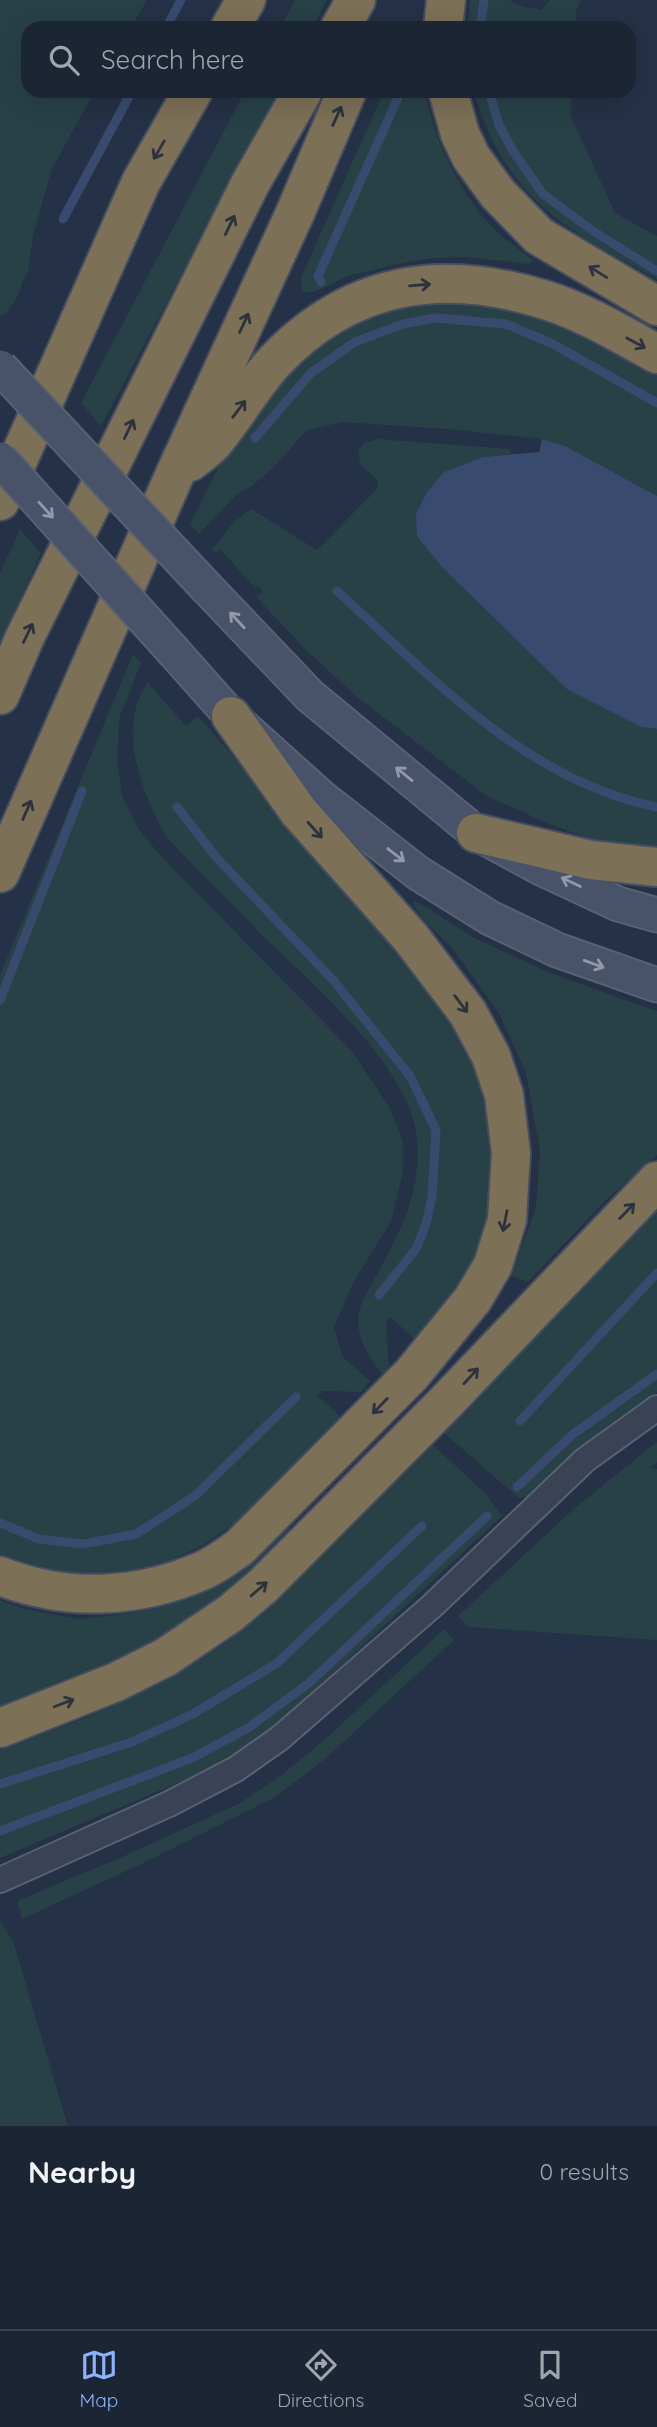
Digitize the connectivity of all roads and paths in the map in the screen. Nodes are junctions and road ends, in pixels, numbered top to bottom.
1 (246, 0) edge
2 (356, 0) edge
3 (377, 0) edge
4 (446, 0) edge
5 (234, 21) edge
6 (344, 21) edge
7 (370, 21) edge
8 (444, 21) edge
9 (189, 98) edge
10 (299, 98) edge
11 (344, 98) edge
12 (451, 98) edge
13 (657, 306) edge
14 (67, 346) junction
15 (657, 354) edge
16 (0, 367) edge
17 (0, 447) edge
18 (0, 459) edge
19 (175, 474) junction
20 (0, 501) edge
21 (0, 695) edge
22 (231, 716) junction
23 (476, 832) junction
24 (657, 867) edge
25 (0, 873) edge
26 (657, 915) edge
27 (657, 985) edge
28 (657, 1181) edge
29 (657, 1408) edge
30 (0, 1576) edge
31 (0, 1728) edge
32 (0, 1880) edge

1 - 5 highway
2 - 6 highway
3 - 7 highway
4 - 8 highway
9 -> 14 highway
21 -> 10 highway
19 -> 11 highway
13 -> 12 highway
14 - 17 highway
14 - 20 highway
19 -> 15 highway
23 -> 16 street, bridge
18 -> 22 street, bridge
25 -> 19 highway
22 -> 27 street
22 -> 30 highway
23 - 24 highway
26 -> 23 street
31 -> 28 highway
29 - 32 street

